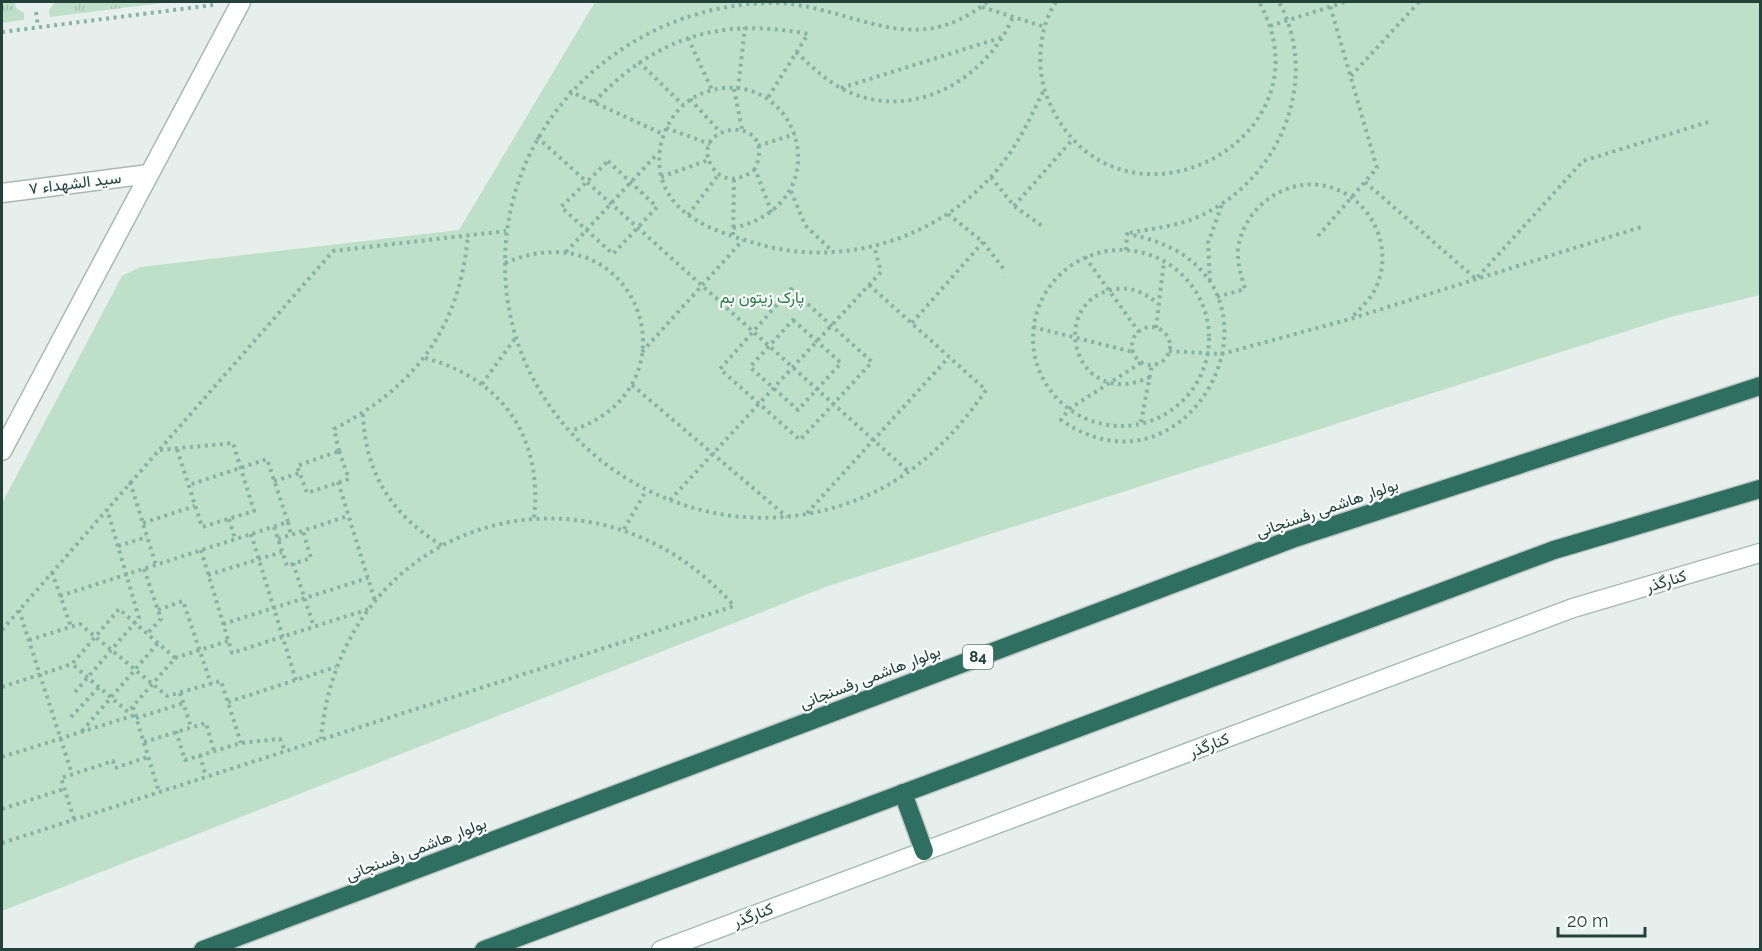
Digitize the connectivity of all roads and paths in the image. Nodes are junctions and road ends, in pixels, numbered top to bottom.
1 (241, 2) edge
2 (987, 2) edge
3 (1056, 2) edge
4 (1259, 2) edge
5 (1279, 2) edge
6 (1345, 2) edge
7 (1419, 2) edge
8 (215, 4) dead end
9 (1330, 4) edge
10 (981, 6) junction
11 (36, 12) dead end
12 (1013, 17) junction
13 (1287, 20) junction
14 (1270, 26) junction
15 (38, 27) junction
16 (745, 27) junction
17 (1044, 27) junction
18 (2, 32) edge
19 (1004, 37) junction
20 (688, 38) junction
21 (796, 52) junction
22 (639, 62) junction
23 (1350, 77) junction
24 (736, 88) junction
25 (840, 88) junction
26 (712, 90) junction
27 (1044, 90) junction
28 (569, 91) junction
29 (690, 99) junction
30 (767, 99) junction
31 (594, 102) junction
32 (683, 105) junction
33 (1708, 122) dead end
34 (666, 128) junction
35 (741, 129) junction
36 (720, 132) junction
37 (663, 134) junction
38 (795, 134) junction
39 (537, 137) junction
40 (1073, 139) junction
41 (710, 144) junction
42 (758, 146) junction
43 (659, 152) junction
44 (709, 160) junction
45 (755, 169) junction
46 (149, 174) junction
47 (718, 174) junction
48 (661, 177) junction
49 (991, 177) junction
50 (734, 179) junction
51 (587, 182) junction
52 (631, 182) junction
53 (1365, 182) junction
54 (791, 190) junction
55 (2, 193) edge
56 (1351, 198) junction
57 (611, 204) junction
58 (1222, 204) junction
59 (1014, 206) junction
60 (772, 213) junction
61 (948, 214) junction
62 (688, 215) junction
63 (1641, 227) dead end
64 (638, 228) junction
65 (733, 228) junction
66 (1045, 228) dead end
67 (587, 230) junction
68 (506, 231) junction
69 (1127, 234) junction
70 (468, 235) junction
71 (733, 236) junction
72 (1318, 236) dead end
73 (743, 240) junction
74 (983, 242) junction
75 (874, 246) junction
76 (1126, 250) junction
77 (566, 252) junction
78 (833, 252) junction
79 (1084, 257) junction
80 (1164, 261) junction
81 (505, 263) junction
82 (1006, 272) dead end
83 (1476, 279) junction
84 (869, 285) junction
85 (702, 286) junction
86 (1211, 286) junction
87 (1109, 290) junction
88 (1217, 297) junction
89 (1158, 304) junction
90 (1350, 319) junction
91 (912, 323) junction
92 (831, 326) junction
93 (1033, 327) junction
94 (1156, 328) junction
95 (753, 331) junction
96 (1139, 332) junction
97 (516, 337) junction
98 (1074, 337) junction
99 (816, 342) junction
100 (769, 346) junction
101 (1133, 351) junction
102 (1169, 351) junction
103 (642, 352) junction
104 (1207, 353) junction
105 (1222, 354) junction
106 (949, 357) junction
107 (425, 358) junction
108 (1142, 363) junction
109 (1152, 365) junction
110 (793, 368) junction
111 (1150, 377) junction
112 (1109, 383) junction
113 (482, 384) junction
114 (632, 385) junction
115 (1761, 386) edge
116 (774, 388) junction
117 (817, 389) junction
118 (759, 404) junction
119 (833, 404) junction
120 (1069, 409) junction
121 (363, 414) junction
122 (1141, 423) junction
123 (570, 431) junction
124 (873, 440) junction
125 (177, 449) junction
126 (2, 451) edge
127 (158, 451) junction
128 (339, 451) junction
129 (713, 453) junction
130 (241, 468) junction
131 (300, 472) junction
132 (909, 472) junction
133 (274, 481) junction
134 (130, 482) junction
135 (338, 482) junction
136 (189, 485) junction
137 (1761, 489) edge
138 (646, 490) junction
139 (670, 500) junction
140 (195, 506) junction
141 (107, 509) junction
142 (807, 513) junction
143 (348, 516) junction
144 (787, 517) junction
145 (229, 519) junction
146 (534, 519) junction
147 (288, 522) junction
148 (143, 523) junction
149 (274, 527) junction
150 (624, 529) junction
151 (303, 531) junction
152 (251, 534) junction
153 (291, 535) junction
154 (147, 537) junction
155 (235, 539) junction
156 (278, 539) junction
157 (118, 546) junction
158 (443, 546) junction
159 (201, 550) junction
160 (282, 552) junction
161 (1761, 553) edge
162 (259, 560) junction
163 (293, 563) junction
164 (156, 565) junction
165 (144, 568) junction
166 (52, 572) junction
167 (126, 575) junction
168 (208, 575) junction
169 (368, 578) junction
170 (60, 596) junction
171 (305, 598) junction
172 (375, 600) junction
173 (273, 608) junction
174 (369, 609) junction
175 (19, 610) junction
176 (158, 610) junction
177 (135, 623) junction
178 (223, 624) junction
179 (71, 627) junction
180 (314, 627) junction
181 (2, 630) edge
182 (147, 634) junction
183 (95, 637) junction
184 (283, 637) junction
185 (29, 640) junction
186 (228, 641) junction
187 (158, 643) junction
188 (111, 650) junction
189 (200, 650) junction
190 (175, 658) junction
191 (72, 664) junction
192 (336, 667) junction
193 (135, 670) junction
194 (40, 674) junction
195 (88, 677) junction
196 (296, 680) junction
197 (152, 684) junction
198 (211, 684) junction
199 (2, 687) edge
200 (99, 687) junction
201 (75, 692) dead end
202 (180, 693) junction
203 (111, 697) junction
204 (228, 702) junction
205 (184, 704) junction
206 (133, 706) junction
207 (136, 716) junction
208 (71, 717) dead end
209 (191, 727) junction
210 (82, 731) junction
211 (176, 731) junction
212 (61, 738) junction
213 (321, 739) junction
214 (144, 742) junction
215 (241, 742) junction
216 (214, 751) junction
217 (285, 751) junction
218 (200, 755) junction
219 (2, 757) edge
220 (148, 758) junction
221 (72, 774) junction
222 (206, 777) junction
223 (64, 789) junction
224 (159, 792) junction
225 (903, 793) junction
226 (2, 809) edge
227 (74, 819) junction
228 (2, 843) edge
229 (924, 851) junction
230 (203, 950) edge
231 (484, 950) edge
232 (661, 950) edge

1 - 46 street
2 - 10 path
3 - 17 path
4 - 14 path
5 - 13 path
6 - 9 path
7 - 23 path
8 - 15 path
9 - 13 path
9 - 23 path
10 - 12 path
10 - 28 path
11 - 15 path
12 - 17 path
12 - 19 path
13 - 14 path
13 - 58 path
14 - 40 path
15 - 18 path
16 - 20 path
16 - 21 path
16 - 24 path
17 - 27 path
19 - 25 path
19 - 25 path
20 - 22 path
20 - 26 path
21 - 25 path
21 - 30 path
22 - 31 path
22 - 32 path
23 - 53 path
24 - 26 path
24 - 30 path
24 - 35 path
26 - 29 path
27 - 40 path
27 - 49 path
28 - 31 path
28 - 39 path
29 - 32 path
29 - 36 path
30 - 38 path
31 - 37 path
32 - 34 path
33 - 83 path
34 - 37 path
34 - 41 path
35 - 36 path
35 - 42 path
36 - 41 path
37 - 43 path
38 - 42 path
38 - 54 path
39 - 51 path
39 - 68 path
40 - 59 path
41 - 44 path
42 - 45 path
43 - 48 path
43 - 52 path
44 - 47 path
44 - 48 path
45 - 50 path
45 - 60 path
46 - 55 street, سید الشهداء ۷
46 - 126 street
47 - 50 path
47 - 62 path
48 - 62 path
49 - 59 path
49 - 61 path
50 - 65 path
51 - 52 path
51 - 57 path
51 - 67 path
52 - 57 path
52 - 64 path
53 - 56 path
53 - 83 path
54 - 60 path
54 - 78 path
56 - 72 path
56 - 88 path
56 - 90 path
57 - 64 path
57 - 67 path
58 - 69 path
58 - 86 path
59 - 66 path
60 - 65 path
61 - 74 path
61 - 75 path
62 - 71 path
63 - 83 path
64 - 67 path
64 - 85 path
65 - 71 path
67 - 77 path
68 - 70 path
68 - 81 path
69 - 76 path
69 - 86 path
70 - 107 path
70 - 127 path
71 - 73 path
73 - 78 path
73 - 85 path
74 - 82 path
74 - 91 path
75 - 78 path
75 - 84 path
76 - 79 path
76 - 80 path
77 - 81 path
77 - 103 path
79 - 87 path
79 - 93 path
80 - 89 path
80 - 104 path
81 - 97 path
83 - 90 path
84 - 91 path
84 - 92 path
85 - 95 path
85 - 103 path
86 - 88 path
87 - 89 path
87 - 96 path
87 - 98 path
88 - 105 path
89 - 94 path
90 - 105 path
91 - 106 path
92 - 95 path
92 - 99 path
92 - 119 path
93 - 98 path
93 - 120 path
94 - 96 path
94 - 102 path
95 - 100 path
95 - 118 path
96 - 101 path
97 - 113 path
97 - 123 path
98 - 101 path
98 - 112 path
99 - 100 path
99 - 110 path
99 - 117 path
100 - 110 path
100 - 116 path
101 - 108 path
102 - 104 path
102 - 109 path
103 - 114 path
104 - 105 path
104 - 122 path
105 - 120 path
106 - 124 path
106 - 132 path
107 - 113 path
107 - 121 path
108 - 109 path
108 - 112 path
109 - 111 path
110 - 116 path
110 - 117 path
111 - 112 path
111 - 122 path
112 - 120 path
113 - 146 path
114 - 123 path
114 - 129 path
115 - 230 highway, بولوار هاشمی رفسنجانی / 84
116 - 117 path
116 - 118 path
117 - 119 path
118 - 119 path
118 - 129 path
119 - 124 path
120 - 122 path
121 - 128 path
121 - 158 path
123 - 138 path
124 - 132 path
124 - 142 path
125 - 127 path
125 - 130 path
125 - 136 path
127 - 134 path
128 - 131 path
128 - 135 path
129 - 139 path
129 - 144 path
130 - 133 path
130 - 136 path
130 - 145 path
131 - 133 path
131 - 135 path
132 - 142 path
133 - 147 path
134 - 141 path
134 - 148 path
135 - 143 path
136 - 140 path
137 - 225 highway
138 - 139 path
138 - 150 path
139 - 144 path
140 - 145 path
140 - 148 path
141 - 157 path
141 - 166 path
142 - 144 path
143 - 151 path
143 - 169 path
145 - 155 path
146 - 150 path
146 - 158 path
147 - 149 path
147 - 153 path
148 - 154 path
149 - 152 path
149 - 156 path
150 - 213 path
151 - 153 path
151 - 163 path
152 - 155 path
152 - 162 path
153 - 156 path
154 - 157 path
154 - 164 path
155 - 159 path
156 - 160 path
157 - 167 path
158 - 172 path
159 - 164 path
159 - 168 path
160 - 162 path
160 - 163 path
161 - 229 street, کنارگذر
162 - 168 path
162 - 173 path
163 - 171 path
164 - 165 path
165 - 167 path
165 - 176 path
166 - 170 path
166 - 175 path
167 - 170 path
167 - 177 path
168 - 178 path
169 - 171 path
169 - 172 path
170 - 179 path
171 - 173 path
171 - 180 path
172 - 174 path
173 - 178 path
173 - 184 path
174 - 180 path
174 - 192 path
175 - 181 path
175 - 185 path
176 - 182 path
176 - 189 path
177 - 182 path
177 - 183 path
177 - 188 path
178 - 186 path
179 - 183 path
179 - 185 path
180 - 184 path
182 - 187 path
183 - 188 path
183 - 191 path
184 - 186 path
184 - 196 path
185 - 194 path
186 - 189 path
187 - 190 path
187 - 193 path
188 - 193 path
188 - 195 path
189 - 190 path
189 - 198 path
190 - 197 path
191 - 194 path
191 - 195 path
192 - 196 path
192 - 213 path
193 - 197 path
193 - 203 path
194 - 199 path
194 - 212 path
195 - 200 path
195 - 201 path
196 - 204 path
197 - 202 path
197 - 206 path
198 - 202 path
198 - 204 path
200 - 203 path
200 - 208 path
202 - 205 path
203 - 206 path
203 - 210 path
204 - 215 path
205 - 207 path
205 - 209 path
206 - 207 path
207 - 210 path
207 - 214 path
209 - 211 path
209 - 216 path
210 - 212 path
211 - 214 path
211 - 218 path
212 - 219 path
212 - 221 path
213 - 217 path
214 - 220 path
215 - 216 path
215 - 217 path
216 - 218 path
217 - 222 path
218 - 222 path
220 - 221 path
220 - 224 path
221 - 223 path
222 - 224 path
223 - 226 path
223 - 227 path
224 - 227 path
225 - 229 highway
225 - 231 highway
227 - 228 path
229 - 232 street, کنارگذر

